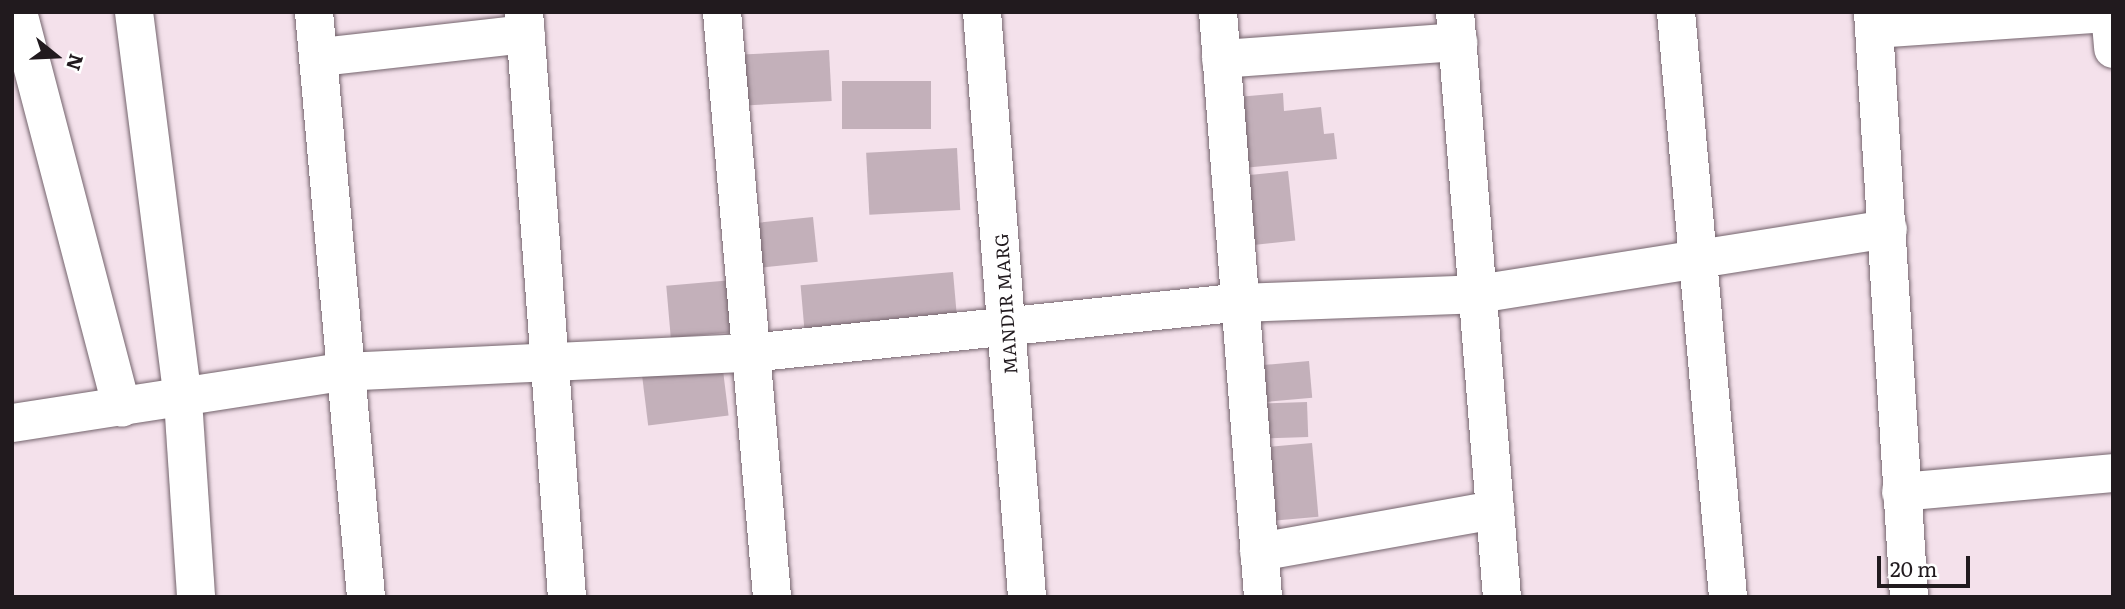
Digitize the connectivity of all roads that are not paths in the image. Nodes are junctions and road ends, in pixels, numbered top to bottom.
1 (18, 12) edge
2 (134, 12) edge
3 (314, 12) edge
4 (722, 12) edge
5 (982, 12) edge
6 (1218, 12) edge
7 (1676, 12) edge
8 (2110, 12) edge
9 (1873, 20) edge
10 (525, 23) edge
11 (1457, 27) edge
12 (2113, 49) edge
13 (321, 57) junction
14 (1221, 59) junction
15 (1888, 229) junction
16 (1697, 257) junction
17 (1478, 294) junction
18 (1238, 303) junction
19 (1007, 324) junction
20 (750, 353) junction
21 (548, 361) junction
22 (342, 372) junction
23 (183, 400) junction
24 (122, 408) junction
25 (12, 423) edge
26 (2113, 473) edge
27 (1901, 492) junction
28 (1495, 510) junction
29 (1259, 552) junction
30 (196, 597) edge
31 (366, 597) edge
32 (567, 597) edge
33 (772, 597) edge
34 (1027, 597) edge
35 (1263, 597) edge
36 (1502, 597) edge
37 (1728, 597) edge
38 (1909, 597) edge

1 - 24 street
2 - 23 street
3 - 13 street
4 - 20 street
5 - 19 street, MANDIR MARG
6 - 14 street
7 - 16 street
8 - 9 street
8 - 12 street
9 - 15 street
10 - 13 street
10 - 21 street
11 - 14 street
11 - 17 street
13 - 22 street
14 - 18 street
15 - 16 street
15 - 27 street
16 - 17 street
16 - 37 street
17 - 18 street
17 - 28 street
18 - 19 street
18 - 29 street
19 - 20 street
19 - 34 street, MANDIR MARG
20 - 21 street
20 - 33 street
21 - 22 street
21 - 32 street
22 - 23 street
22 - 31 street
23 - 24 street
23 - 30 street
24 - 25 street
26 - 27 street
27 - 38 street
28 - 29 street
28 - 36 street
29 - 35 street

